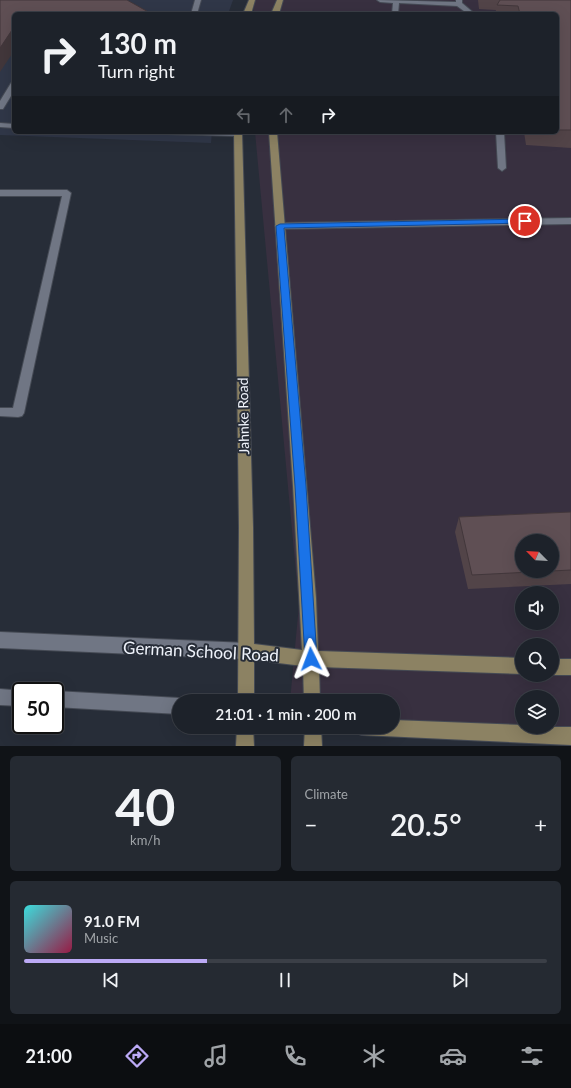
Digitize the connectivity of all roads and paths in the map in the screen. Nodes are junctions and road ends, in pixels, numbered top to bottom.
1 (198, 0) edge
2 (252, 0) edge
3 (280, 0) edge
4 (380, 0) edge
5 (396, 0) edge
6 (459, 2) edge
7 (195, 12) edge
8 (248, 12) edge
9 (277, 12) edge
10 (395, 12) edge
11 (470, 12) edge
12 (12, 88) edge
13 (0, 107) edge
14 (0, 125) edge
15 (12, 126) edge
16 (238, 134) edge
17 (273, 134) edge
18 (500, 134) edge
19 (502, 168) dead end
20 (0, 193) edge
21 (571, 221) edge
22 (280, 226) junction
23 (0, 412) edge
24 (0, 640) edge
25 (246, 651) junction
26 (311, 659) junction
27 (515, 666) edge
28 (559, 667) edge
29 (571, 667) edge
30 (246, 694) edge
31 (312, 694) edge
32 (0, 696) edge
33 (12, 697) edge
34 (64, 700) edge
35 (172, 706) edge
36 (400, 729) edge
37 (246, 734) edge
38 (313, 734) edge
39 (571, 736) edge
40 (245, 746) edge
41 (313, 746) edge

1 - 7 lane
2 - 8 main road
3 - 9 main road
4 - 5 lane
5 - 6 lane
5 - 10 lane
6 - 11 lane
12 - 13 lane
14 - 15 lane
16 - 25 main road, Jahnke Road
17 - 22 main road
18 - 19 lane
20 - 23 lane
21 - 22 lane
22 - 26 main road
24 - 25 street, German School Road
25 - 26 main road, German School Road
25 - 30 main road, Jahnke Road
26 - 27 main road, German School Road
26 - 31 main road
28 - 29 main road
32 - 33 street
34 - 35 street
36 - 39 main road
37 - 40 main road
38 - 41 main road

